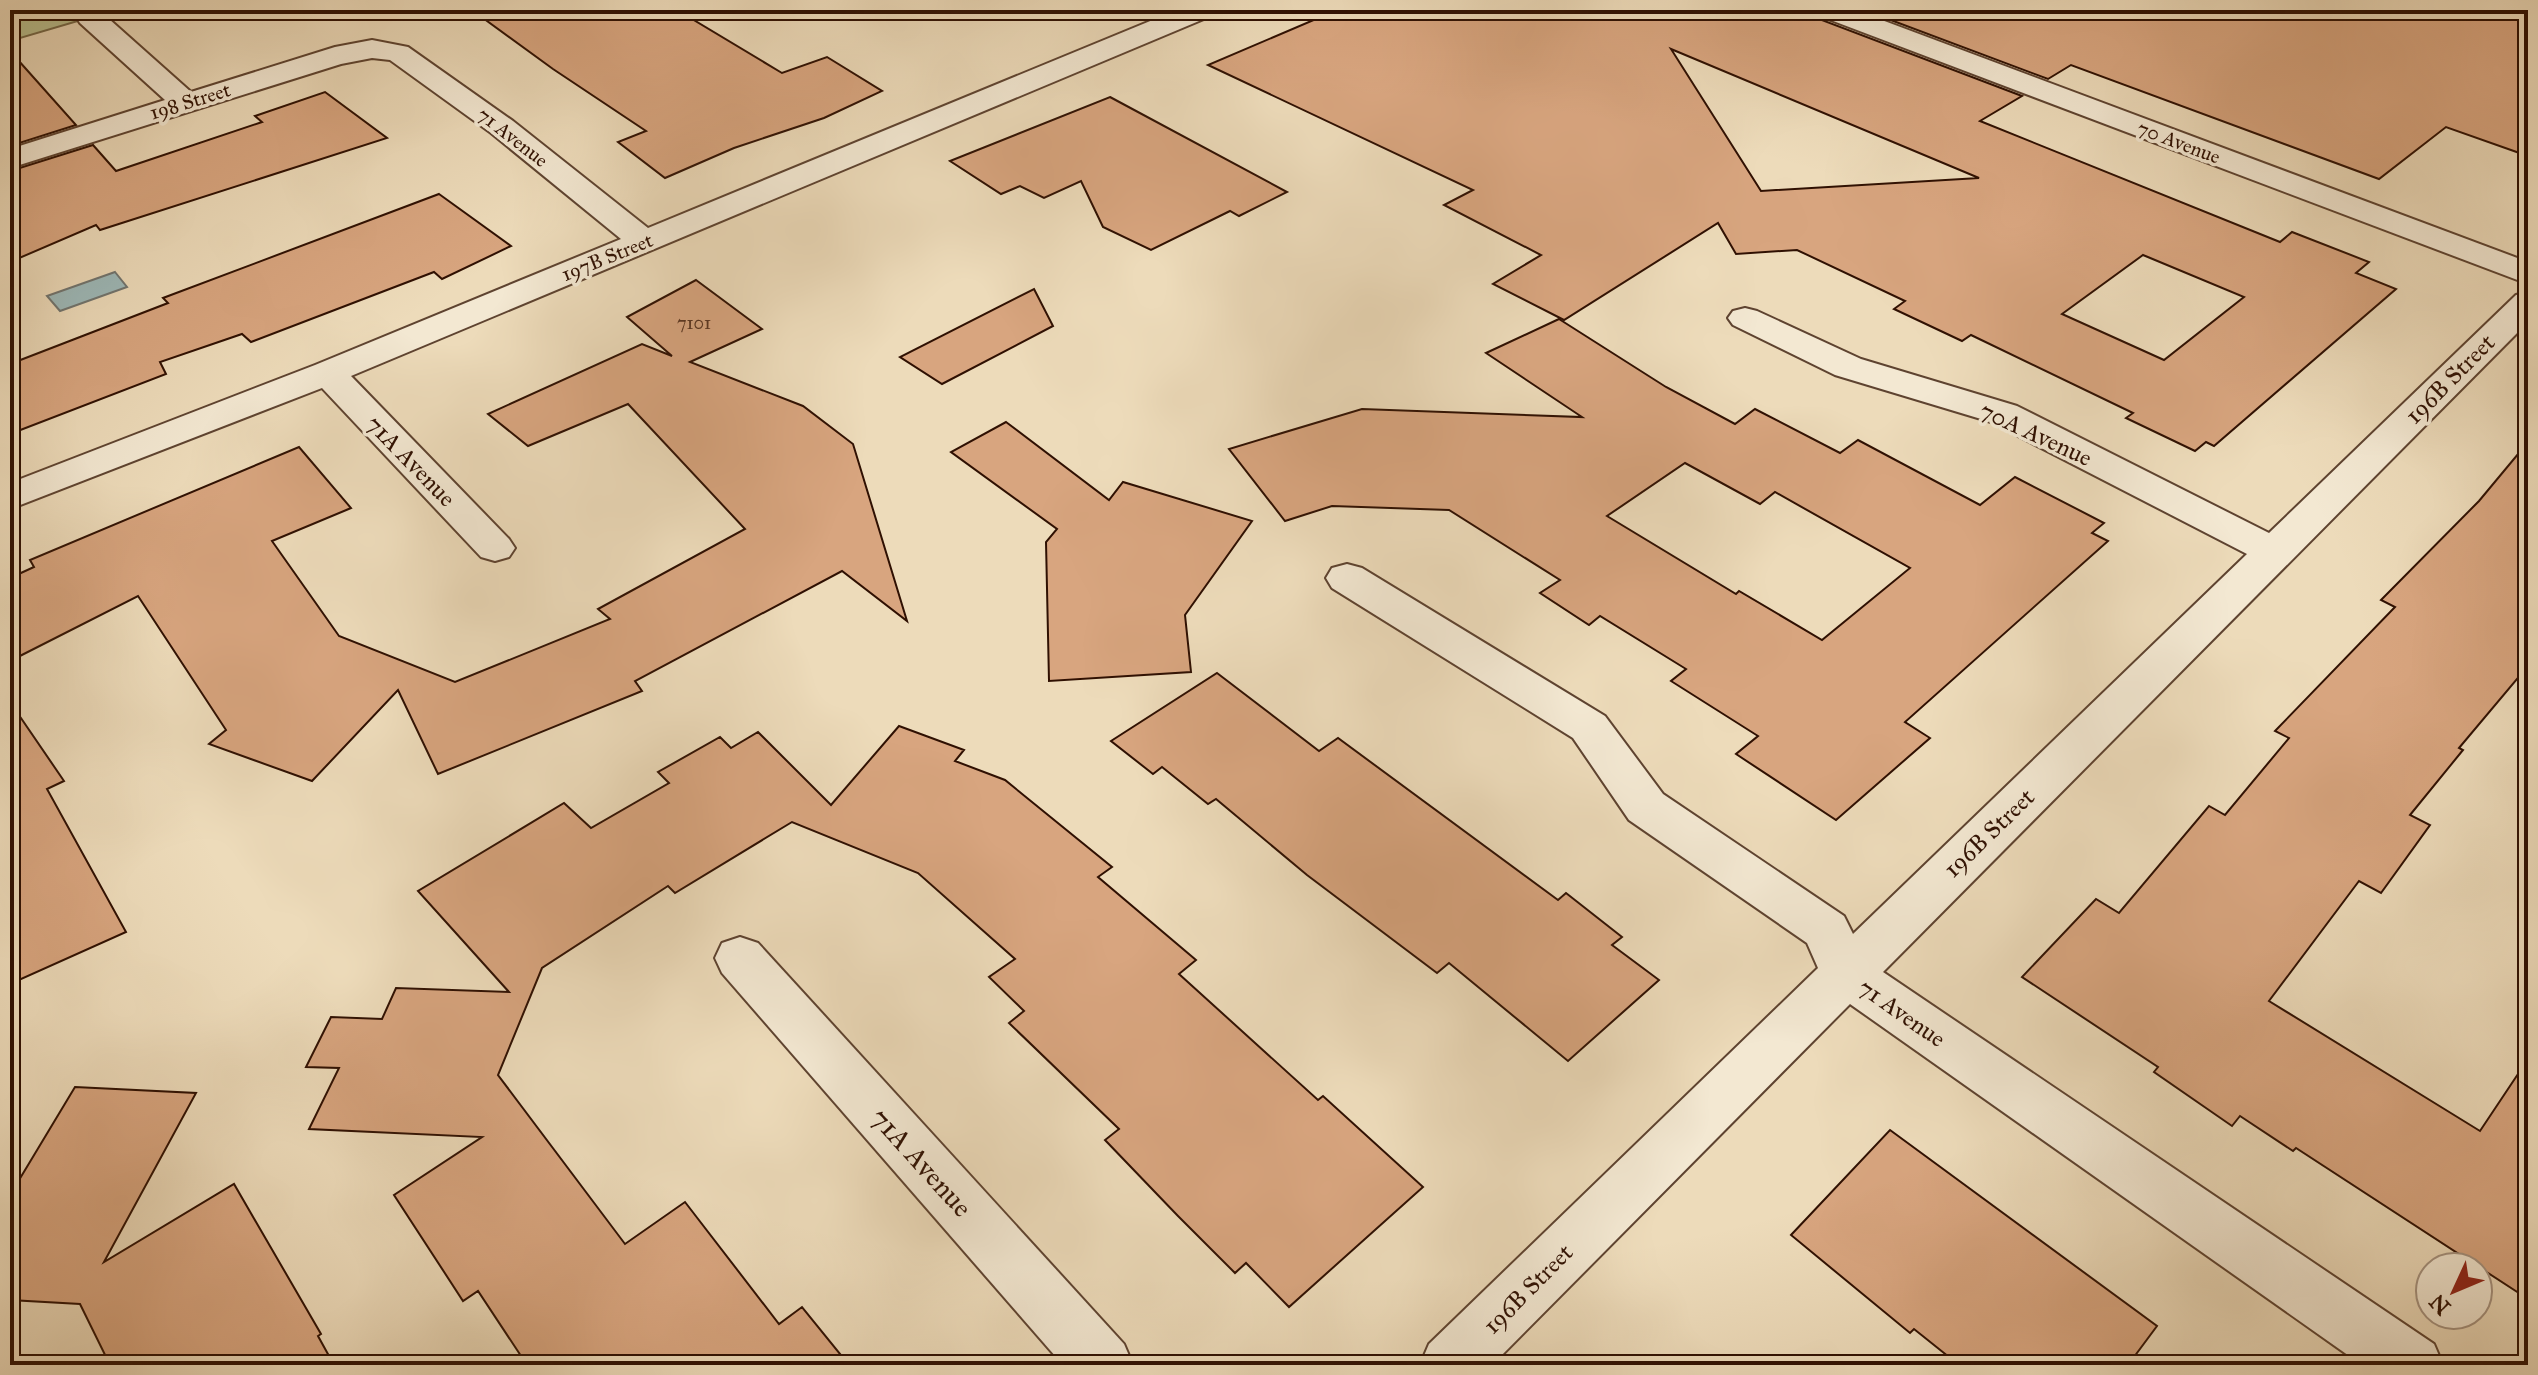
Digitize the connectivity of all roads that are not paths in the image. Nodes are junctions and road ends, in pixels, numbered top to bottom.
1 (1201, 10) edge
2 (1830, 10) edge
3 (90, 17) dead end
4 (372, 49) joint
5 (184, 102) junction
6 (10, 159) edge
7 (645, 242) junction
8 (2528, 274) edge
9 (2528, 302) edge
10 (1745, 318) dead end
11 (328, 373) junction
12 (10, 497) edge
13 (495, 548) dead end
14 (2275, 552) junction
15 (1347, 578) dead end
16 (740, 958) dead end
17 (1846, 974) junction
18 (1103, 1365) edge
19 (1450, 1365) edge
20 (2413, 1365) edge

1 - 7 street, 197B Street
2 - 8 street, 70 Avenue
3 - 5 street
4 - 5 street, 198 Street
4 - 7 street, 71 Avenue
5 - 6 street, 198 Street
7 - 11 street, 197B Street
9 - 14 street, 196B Street
10 - 14 street, 70A Avenue
11 - 12 street, 197B Street
11 - 13 street, 71A Avenue
14 - 17 street, 196B Street
15 - 17 street, 71 Avenue
16 - 18 street, 71A Avenue
17 - 19 street, 196B Street
17 - 20 street, 71 Avenue

